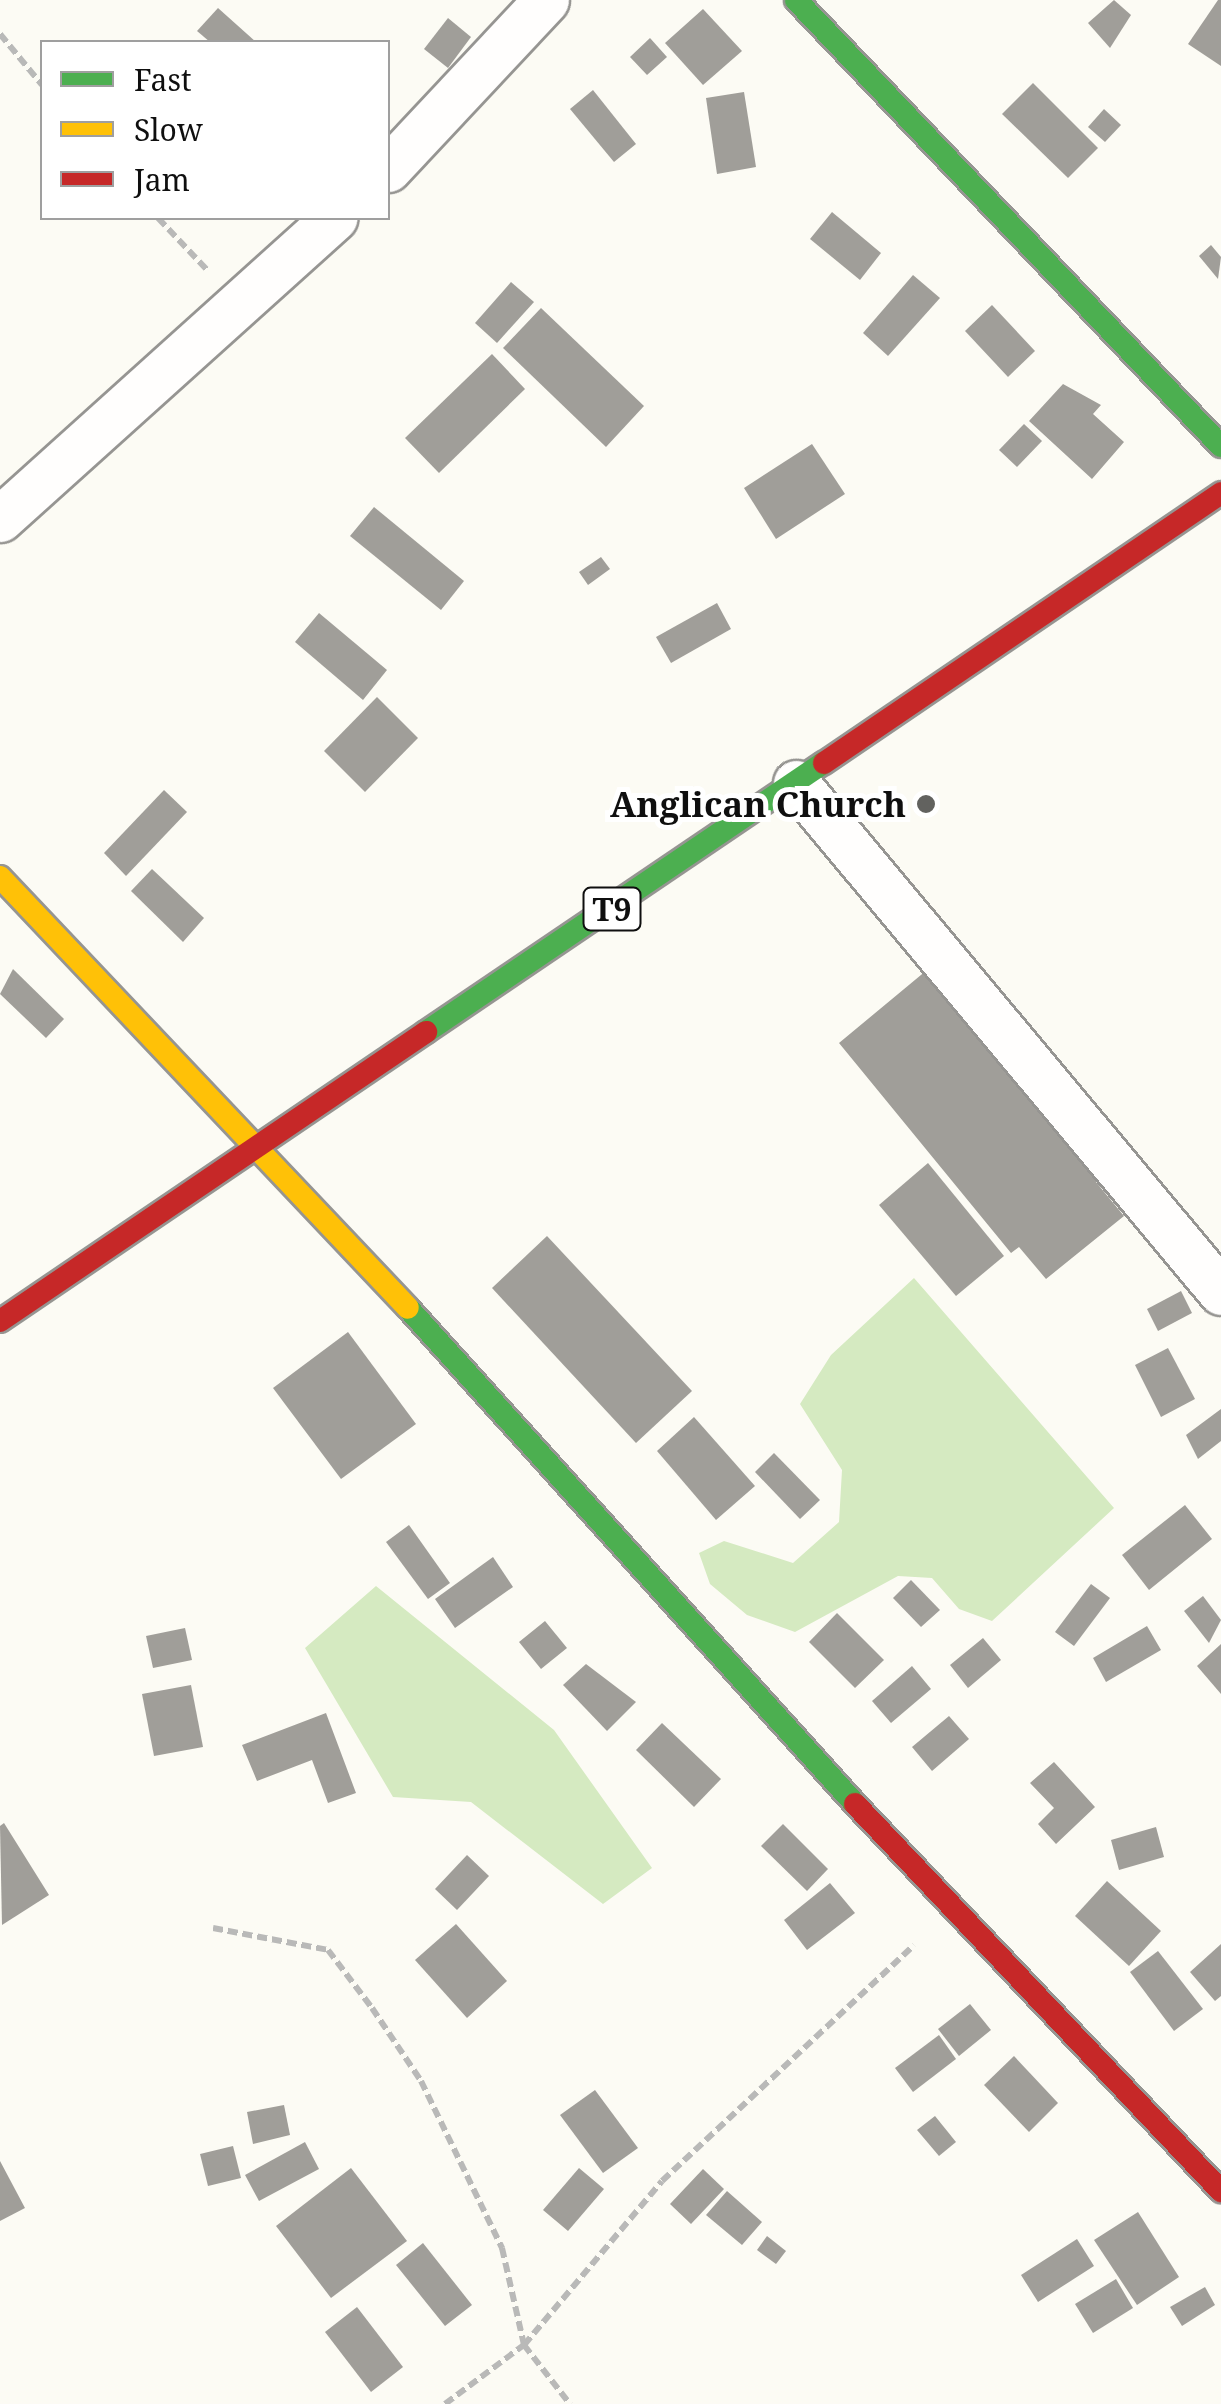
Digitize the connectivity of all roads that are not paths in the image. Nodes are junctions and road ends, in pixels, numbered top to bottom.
1 (546, 0) edge
2 (796, 0) edge
3 (390, 167) edge
4 (332, 220) edge
5 (1221, 446) edge
6 (1221, 493) edge
7 (0, 520) edge
8 (796, 783) junction
9 (0, 877) edge
10 (262, 1147) junction
11 (1221, 1292) edge
12 (0, 1322) edge
13 (1221, 2192) edge

1 - 3 street
2 - 5 main road
4 - 7 street
6 - 8 main road, T9
8 - 10 main road, T9
8 - 11 street
9 - 10 main road
10 - 12 main road, T9
10 - 13 main road

